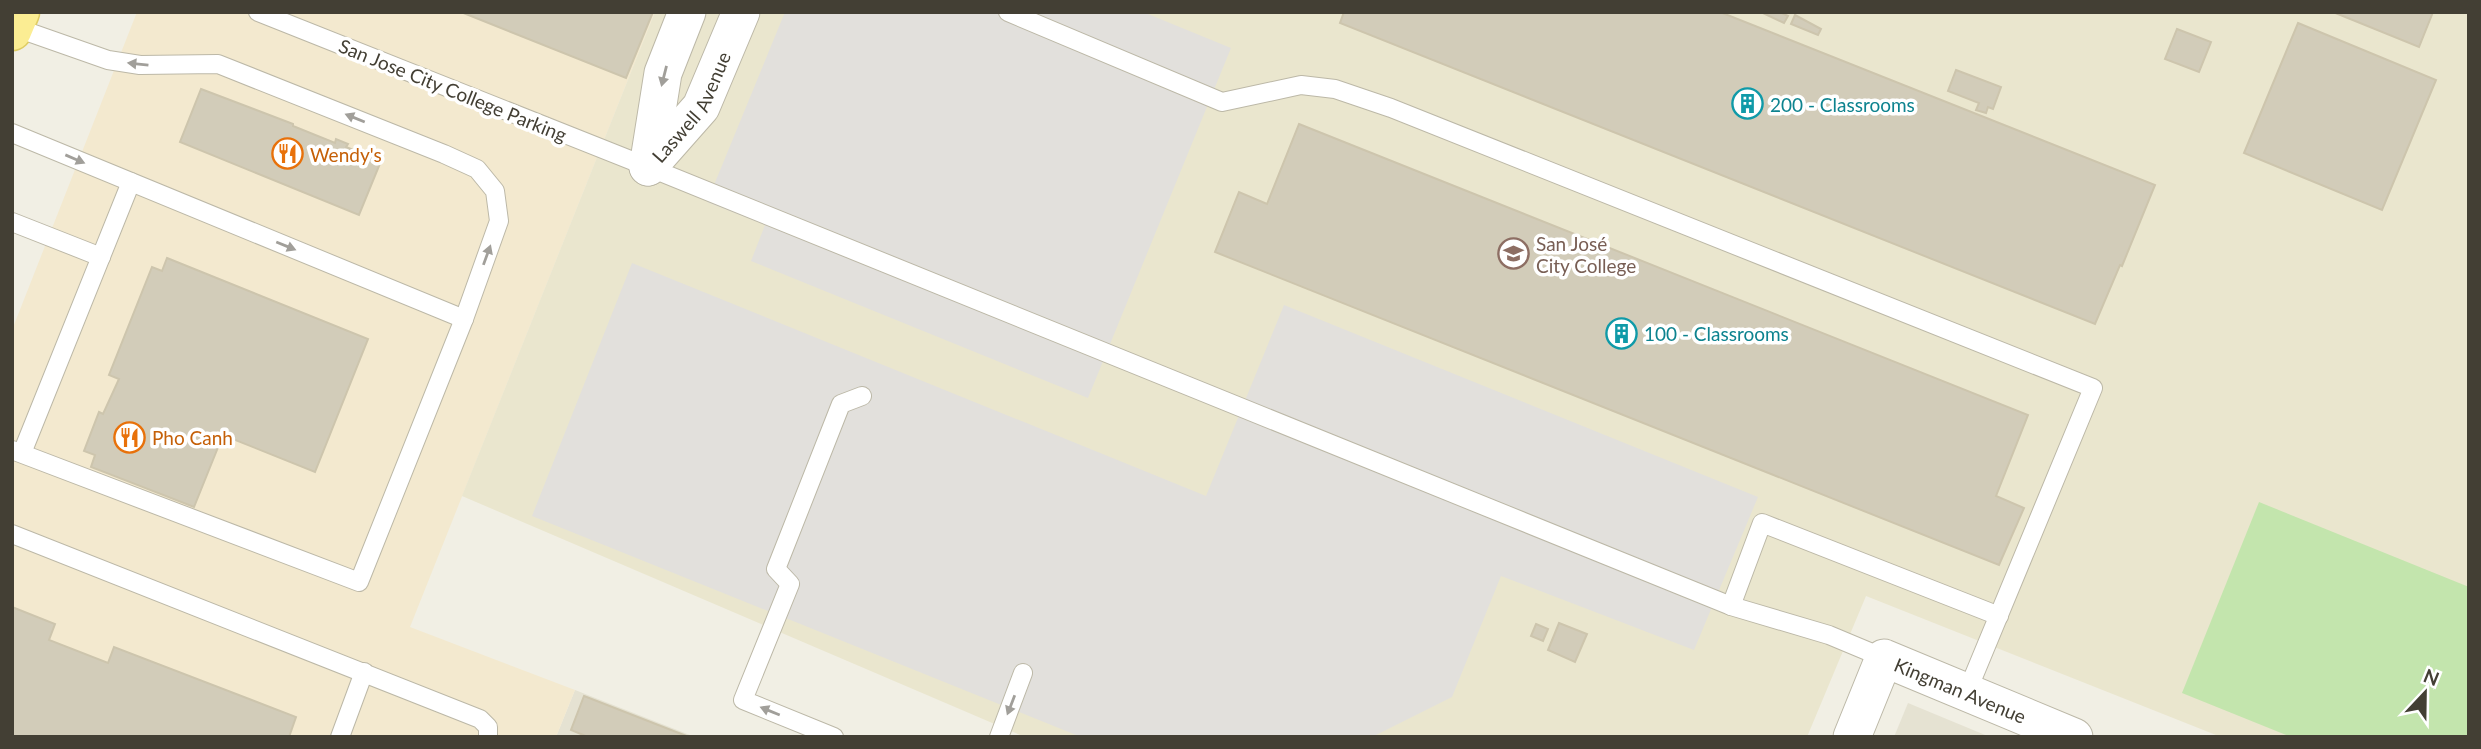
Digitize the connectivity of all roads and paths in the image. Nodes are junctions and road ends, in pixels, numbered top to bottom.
1 (258, 12) edge
2 (687, 12) edge
3 (741, 12) edge
4 (1008, 12) edge
5 (15, 23) edge
6 (12, 133) edge
7 (648, 167) junction
8 (131, 182) junction
9 (12, 222) edge
10 (101, 257) junction
11 (464, 319) junction
12 (862, 396) dead end
13 (17, 452) edge
14 (12, 534) edge
15 (1731, 606) junction
16 (1999, 616) junction
17 (1884, 658) junction
18 (364, 672) junction
19 (1023, 673) dead end
20 (1967, 692) junction
21 (340, 737) edge
22 (488, 737) edge
23 (834, 737) edge
24 (999, 737) edge
25 (1852, 737) edge
26 (2074, 737) edge

1 - 7 lane, San Jose City College Parking
2 -> 7 street, Laswell Avenue
3 - 7 street, Laswell Avenue
4 - 16 lane
11 -> 5 lane
6 -> 8 lane
7 - 15 lane, San Jose City College Parking
8 - 10 lane
8 -> 11 lane
9 - 10 lane
10 - 13 lane
11 - 13 lane
23 -> 12 lane
14 - 18 lane
15 - 16 lane
15 - 17 lane, San Jose City College Parking
16 - 20 lane
17 - 20 street, Kingman Avenue
17 - 25 street
18 - 21 lane
18 - 22 lane
19 -> 24 lane
20 - 26 street, Kingman Avenue

